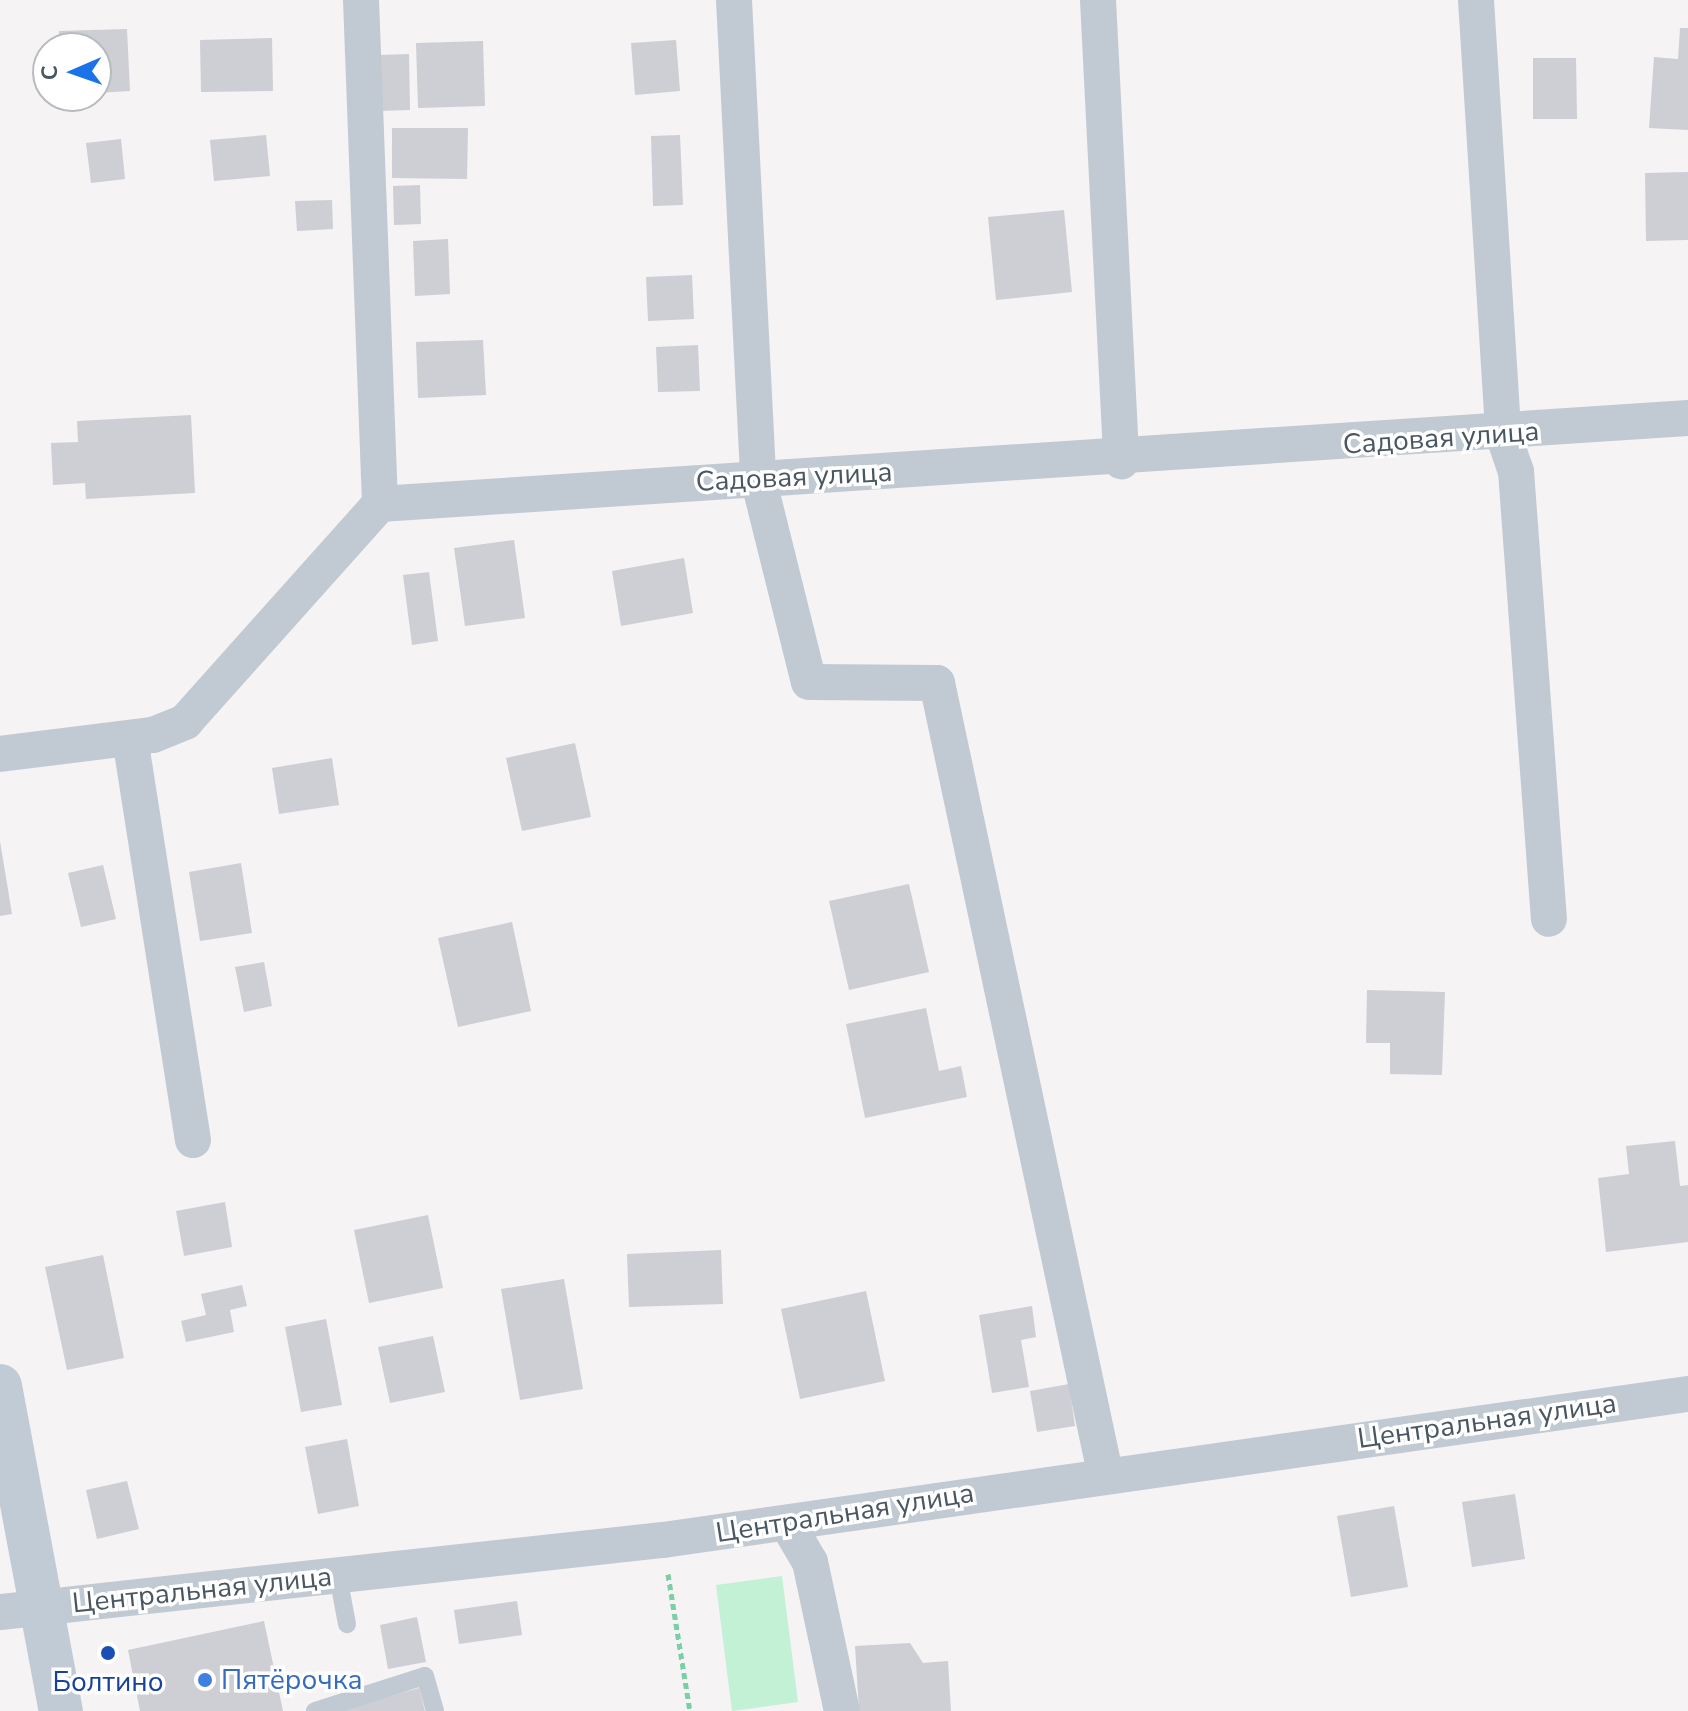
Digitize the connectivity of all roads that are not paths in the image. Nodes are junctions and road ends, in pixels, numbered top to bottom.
1 (361, 0) edge
2 (734, 0) edge
3 (1098, 0) edge
4 (1476, 0) edge
5 (1688, 418) edge
6 (1503, 434) junction
7 (1121, 461) junction
8 (758, 478) junction
9 (380, 504) junction
10 (130, 738) junction
11 (0, 754) edge
12 (1549, 919) dead end
13 (193, 1140) dead end
14 (0, 1386) edge
15 (1688, 1394) edge
16 (1105, 1473) junction
17 (787, 1523) junction
18 (338, 1576) junction
19 (21, 1610) edge
20 (347, 1624) dead end
21 (61, 1711) edge
22 (315, 1711) edge
23 (435, 1711) edge
24 (842, 1711) edge

1 - 9 street
2 - 8 street
3 - 7 street
4 - 6 street
5 - 6 street, Садовая улица
6 - 7 street, Садовая улица
6 - 12 street
7 - 8 street, Садовая улица
8 - 9 street, Садовая улица
8 - 16 street
9 - 10 street
10 - 11 street
10 - 13 street
14 - 19 main road
15 - 16 street, Центральная улица
16 - 17 street, Центральная улица
17 - 18 street, Центральная улица
17 - 24 street
18 - 19 street, Центральная улица
18 - 20 lane
19 - 21 main road
22 - 23 lane

